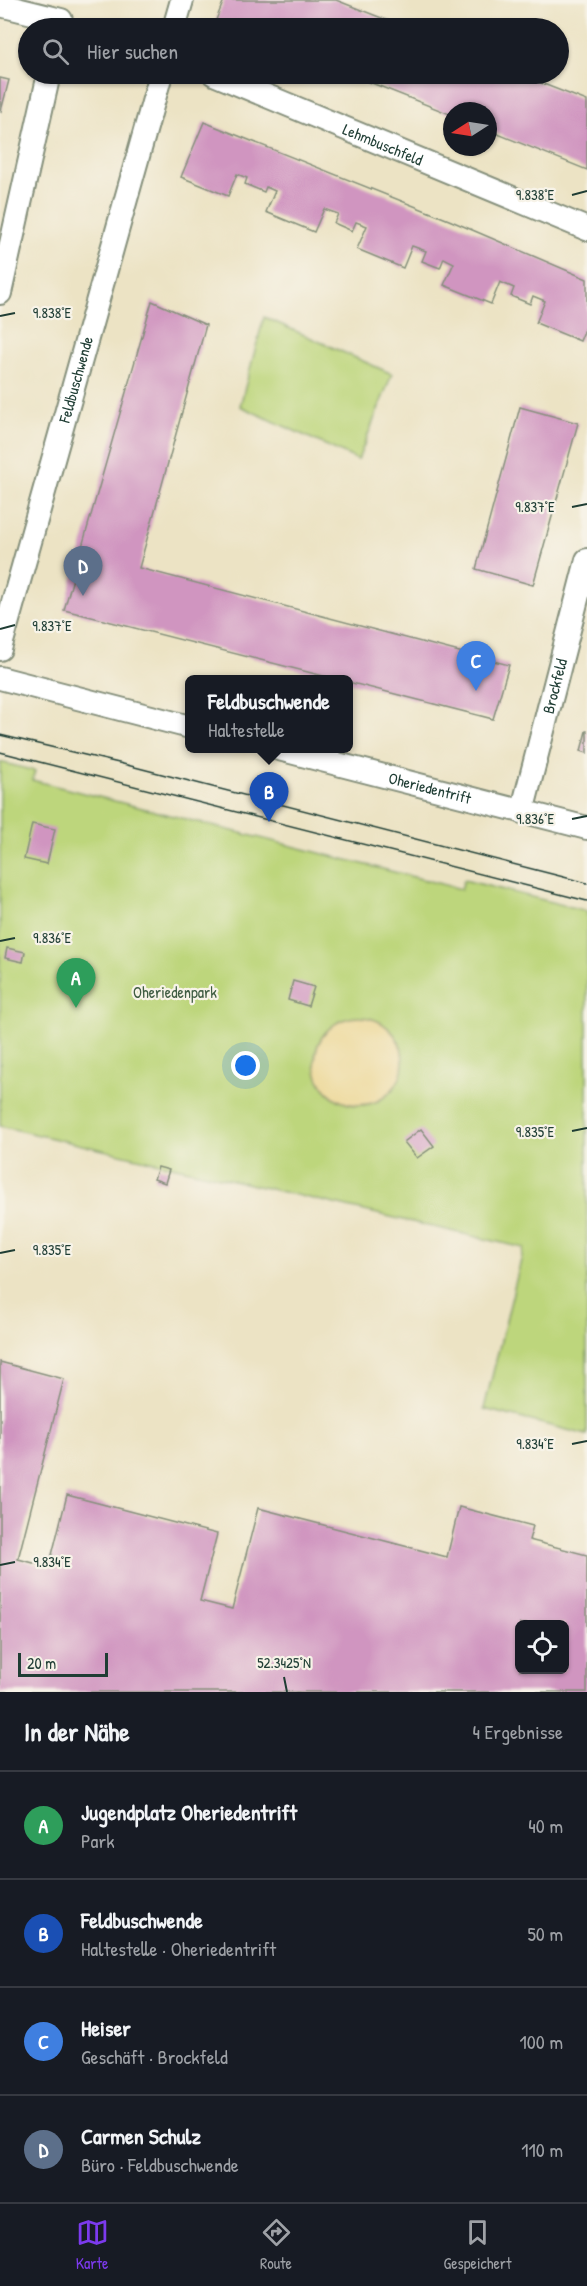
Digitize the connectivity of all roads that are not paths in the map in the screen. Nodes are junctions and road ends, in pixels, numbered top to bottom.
1 (182, 0) edge
2 (0, 4) edge
3 (62, 16) edge
4 (177, 18) edge
5 (47, 84) edge
6 (158, 84) edge
7 (238, 84) edge
8 (587, 229) edge
9 (0, 293) edge
10 (587, 560) edge
11 (0, 649) edge
12 (0, 678) edge
13 (185, 726) edge
14 (294, 753) edge
15 (522, 812) junction
16 (587, 828) edge

1 - 4 street
2 - 3 street
5 - 9 street
6 - 11 street, Feldbuschwende
7 - 8 street, Lehmbuschfeld
10 - 15 street, Brockfeld
12 - 13 street
14 - 15 street, Oheriedentrift
15 - 16 street, Oheriedentrift

